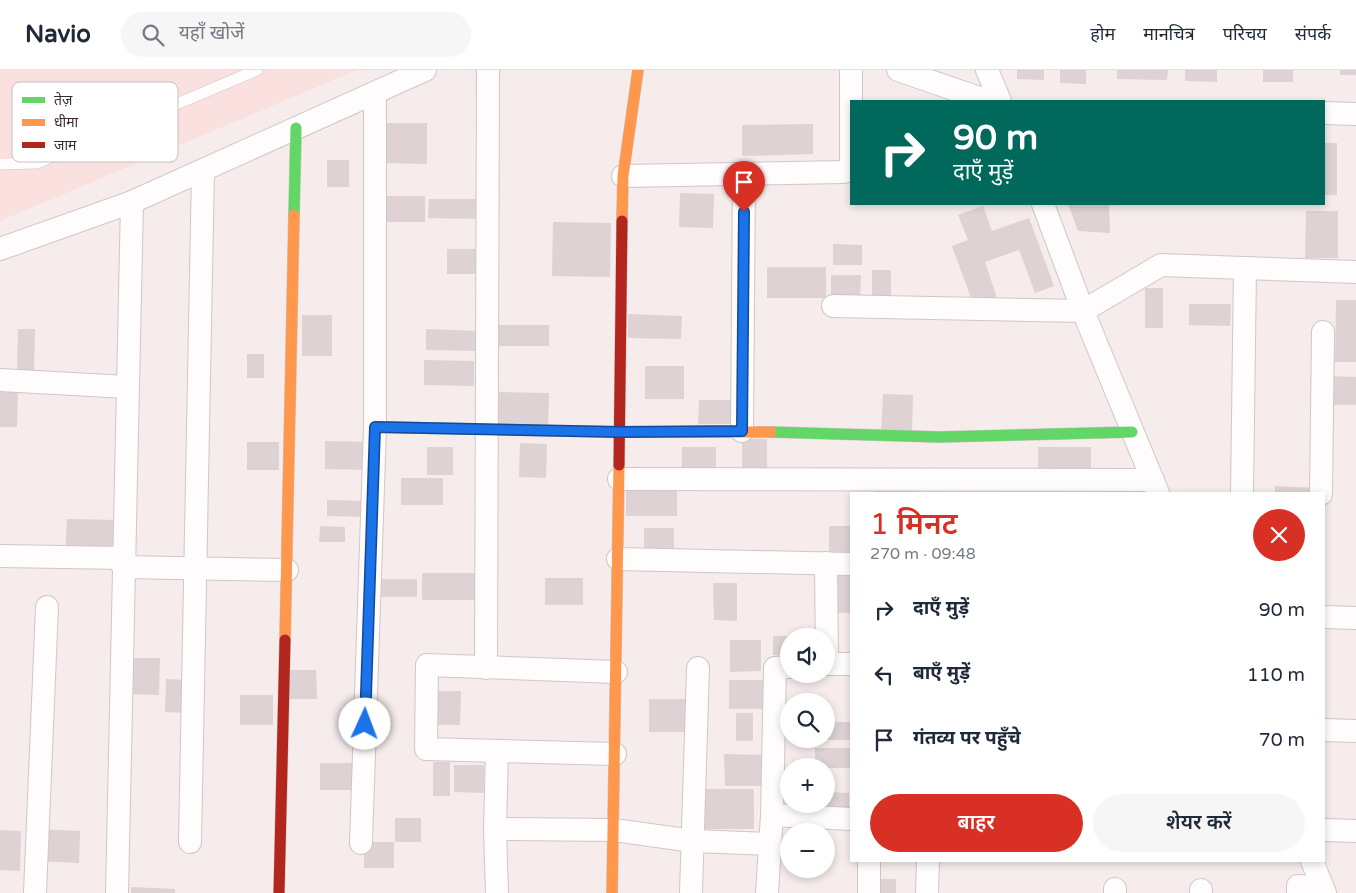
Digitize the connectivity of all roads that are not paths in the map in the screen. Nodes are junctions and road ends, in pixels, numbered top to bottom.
1 (258, 70) edge
2 (425, 70) edge
3 (488, 70) edge
4 (638, 70) edge
5 (851, 70) edge
6 (898, 70) edge
7 (987, 70) edge
8 (375, 93) junction
9 (851, 100) edge
10 (985, 100) edge
11 (1000, 100) edge
12 (178, 103) edge
13 (1325, 113) edge
14 (1356, 114) edge
15 (296, 128) junction
16 (36, 162) edge
17 (0, 164) edge
18 (850, 167) edge
19 (202, 171) junction
20 (744, 174) junction
21 (623, 176) junction
22 (132, 202) junction
23 (1043, 205) edge
24 (0, 249) edge
25 (1245, 268) junction
26 (1356, 272) edge
27 (833, 306) dead end
28 (1083, 311) junction
29 (1323, 332) dead end
30 (0, 380) edge
31 (127, 387) junction
32 (375, 427) junction
33 (487, 430) junction
34 (742, 431) junction
35 (620, 432) junction
36 (1132, 432) junction
37 (619, 479) junction
38 (1156, 487) edge
39 (1242, 492) edge
40 (1321, 492) edge
41 (0, 556) edge
42 (618, 559) junction
43 (123, 562) junction
44 (826, 563) junction
45 (850, 564) edge
46 (195, 568) junction
47 (287, 570) junction
48 (47, 606) dead end
49 (1325, 617) edge
50 (1356, 618) edge
51 (827, 628) edge
52 (835, 663) edge
53 (850, 664) edge
54 (780, 667) edge
55 (486, 668) junction
56 (698, 668) dead end
57 (616, 672) junction
58 (1325, 730) edge
59 (1356, 732) edge
60 (497, 751) junction
61 (615, 754) junction
62 (772, 815) junction
63 (850, 820) edge
64 (495, 829) junction
65 (614, 830) junction
66 (1325, 830) edge
67 (1356, 831) edge
68 (693, 841) junction
69 (190, 842) dead end
70 (360, 843) dead end
71 (770, 844) junction
72 (869, 862) edge
73 (928, 862) edge
74 (1312, 862) edge
75 (1324, 891) edge
76 (35, 893) edge
77 (117, 893) edge
78 (279, 893) edge
79 (497, 893) edge
80 (612, 893) edge
81 (691, 893) edge
82 (767, 893) edge
83 (869, 893) edge
84 (927, 893) edge
85 (1298, 893) edge

1 - 12 lane
2 - 8 street
3 - 33 street
4 - 21 street
5 - 9 street
6 - 10 street
7 - 11 street
8 - 15 street
8 - 32 street
13 - 14 street
15 - 19 street
15 - 47 street
16 - 17 lane
18 - 20 street
19 - 22 street
19 - 46 street
20 - 21 street
20 - 34 street
21 - 35 street
22 - 24 street
22 - 31 street
23 - 28 street
25 - 26 street
25 - 28 street
25 - 39 street
27 - 28 street
28 - 36 street
29 - 40 street
30 - 31 street
31 - 43 street
32 - 33 street
32 - 70 street
33 - 35 street
33 - 55 street
34 - 35 street
34 - 36 street
35 - 37 street
36 - 38 street
37 - 38 street
37 - 42 street
41 - 43 street
42 - 44 street
42 - 57 street
43 - 46 street
43 - 77 street
44 - 45 street
44 - 51 street
46 - 47 street
46 - 69 street
47 - 78 street
48 - 76 street
49 - 50 street
52 - 53 street
54 - 62 street
55 - 57 street
55 - 60 street
56 - 68 street
57 - 61 street
58 - 59 street
60 - 61 street
60 - 64 street
61 - 65 street
62 - 63 street
62 - 71 street
64 - 65 street
64 - 79 street
65 - 68 street
65 - 80 street
66 - 67 street
68 - 71 street
68 - 81 street
71 - 82 street
72 - 83 street
73 - 84 street
74 - 75 street
75 - 85 street

